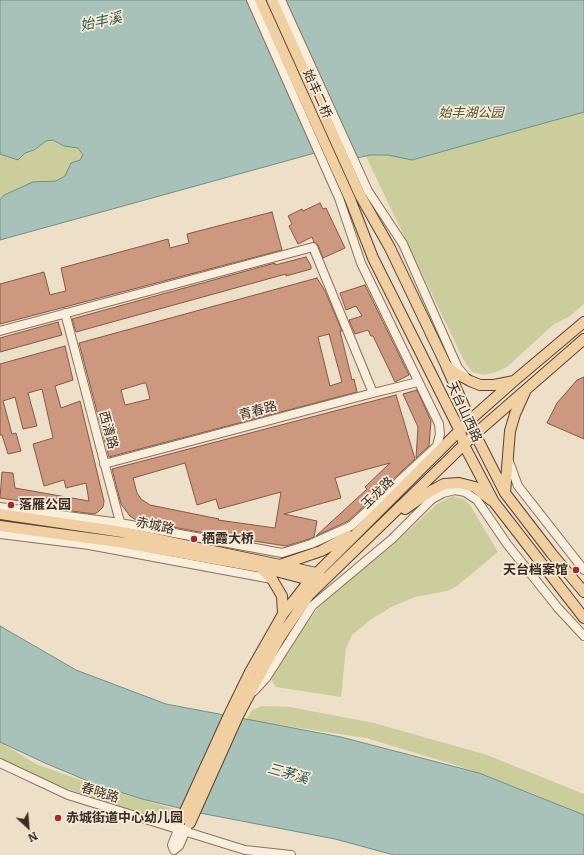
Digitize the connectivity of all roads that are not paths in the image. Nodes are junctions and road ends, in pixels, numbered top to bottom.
1 (251, 0) edge
2 (260, 0) edge
3 (272, 0) edge
4 (281, 0) edge
5 (364, 193) junction
6 (344, 198) junction
7 (65, 314) junction
8 (584, 322) edge
9 (0, 331) edge
10 (584, 339) edge
11 (445, 363) junction
12 (470, 381) junction
13 (514, 381) junction
14 (418, 382) junction
15 (526, 389) junction
16 (373, 392) junction
17 (470, 420) junction
18 (460, 431) junction
19 (475, 434) junction
20 (464, 445) junction
21 (508, 456) junction
22 (104, 464) junction
23 (505, 493) junction
24 (494, 502) junction
25 (0, 507) edge
26 (0, 514) edge
27 (382, 525) junction
28 (0, 526) edge
29 (121, 528) junction
30 (356, 533) junction
31 (0, 534) edge
32 (126, 548) junction
33 (280, 565) junction
34 (260, 567) junction
35 (584, 570) edge
36 (313, 577) junction
37 (272, 579) junction
38 (325, 580) junction
39 (318, 587) junction
40 (584, 592) edge
41 (283, 614) junction
42 (584, 618) edge
43 (584, 636) edge
44 (248, 698) junction
45 (233, 715) junction
46 (0, 763) edge
47 (184, 826) junction
48 (173, 852) edge
49 (291, 855) edge

1 - 6 street
2 - 6 main road, 始丰二桥
3 - 5 main road, 始丰二桥
4 - 5 street
5 - 11 main road, 天台山西路
5 - 12 street
6 - 14 street
6 - 18 main road, 天台山西路
7 - 9 street
7 - 16 street
7 - 22 street, 西清路
8 - 13 main road, 玉龙路
10 - 15 main road, 玉龙路
11 - 12 main road
11 - 17 main road, 天台山西路
12 - 13 main road
13 - 17 main road, 玉龙路
14 - 16 street, 青春路
14 - 29 street
15 - 19 main road, 玉龙路
15 - 21 main road
16 - 22 street, 青春路
17 - 18 main road, 玉龙路
17 - 19 main road, 天台山西路
18 - 20 main road, 天台山西路
18 - 30 main road, 玉龙路
19 - 20 main road, 玉龙路
19 - 23 main road, 天台山西路
20 - 24 main road, 天台山西路
20 - 27 main road, 玉龙路
21 - 23 main road
21 - 35 street
22 - 29 street, 西清路
23 - 40 main road, 天台山西路
24 - 27 main road
24 - 42 main road, 天台山西路
25 - 29 street
26 - 29 main road, 赤城路
27 - 38 main road, 玉龙路
28 - 32 main road, 赤城路
29 - 32 street, 西清路
29 - 33 main road, 赤城路
30 - 33 main road
30 - 36 main road, 玉龙路
31 - 32 street
32 - 34 main road, 赤城路
32 - 37 street
33 - 36 main road, 赤城路
34 - 36 main road, 赤城路
34 - 37 main road
36 - 38 main road, 赤城路
36 - 39 main road, 赤城路
36 - 41 main road, 玉龙路
37 - 41 main road
38 - 39 main road, 玉龙路
39 - 44 main road, 玉龙路
41 - 45 main road, 玉龙路
43 - 44 street
44 - 45 main road, 玉龙路
45 - 47 main road
46 - 47 street, 春晓路
47 - 48 street
47 - 49 street, 春晓路

